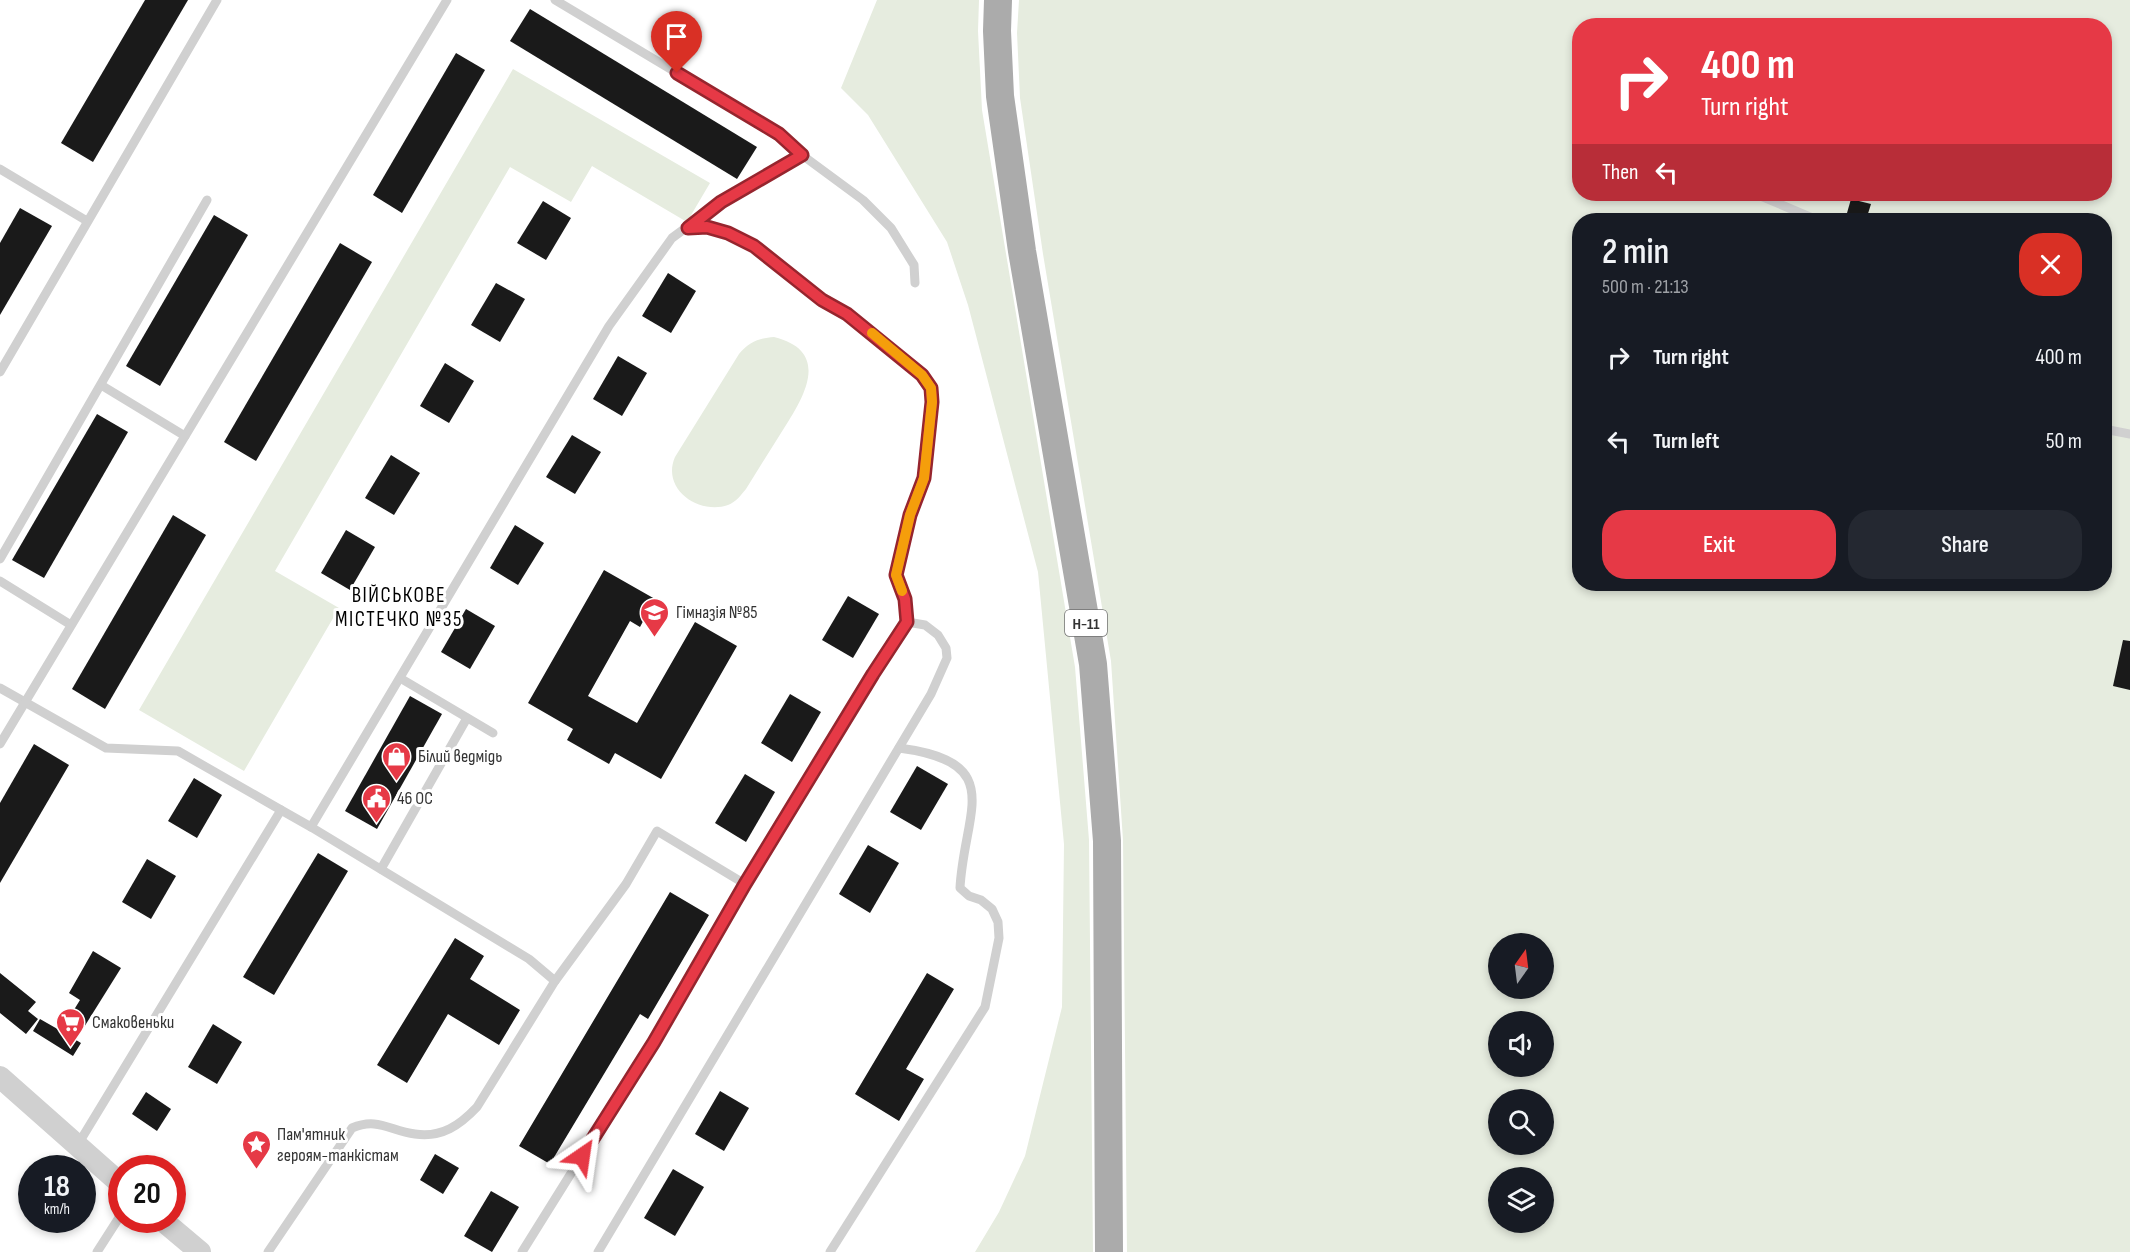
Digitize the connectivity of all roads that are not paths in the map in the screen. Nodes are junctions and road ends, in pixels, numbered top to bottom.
1 (218, 0) edge
2 (447, 0) edge
3 (555, 0) edge
4 (998, 0) edge
5 (802, 155) junction
6 (0, 169) edge
7 (207, 200) dead end
8 (1772, 201) edge
9 (1801, 213) edge
10 (87, 221) junction
11 (688, 228) junction
12 (915, 283) dead end
13 (0, 372) edge
14 (100, 385) junction
15 (2112, 431) edge
16 (2130, 434) edge
17 (185, 436) junction
18 (0, 559) edge
19 (0, 581) edge
20 (907, 622) junction
21 (71, 625) junction
22 (400, 678) junction
23 (0, 688) edge
24 (24, 704) junction
25 (467, 718) junction
26 (493, 733) dead end
27 (0, 744) edge
28 (899, 748) junction
29 (281, 810) junction
30 (311, 826) junction
31 (381, 869) junction
32 (745, 884) junction
33 (555, 981) junction
34 (0, 1077) edge
35 (76, 1146) junction
36 (108, 1173) edge
37 (109, 1233) edge
38 (177, 1233) edge
39 (97, 1252) edge
40 (200, 1252) edge
41 (268, 1252) edge
42 (522, 1252) edge
43 (598, 1252) edge
44 (830, 1252) edge
45 (1109, 1252) edge

1 - 10 lane
2 - 17 lane
3 - 5 lane
4 - 45 main road, Н-11
5 - 11 lane
5 - 12 lane
6 - 10 lane
7 - 14 lane
8 - 9 lane
10 - 13 lane
11 - 20 lane
11 - 22 lane
14 - 17 lane
14 - 18 lane
15 - 16 lane
17 - 21 lane
19 - 21 lane
20 - 28 lane
20 - 32 lane
21 - 24 lane
22 - 25 lane
22 - 30 lane
23 - 24 lane
24 - 27 lane
24 - 29 lane
25 - 26 lane
25 - 31 lane
28 - 43 lane
28 - 44 lane
29 - 30 lane
29 - 35 lane
30 - 31 lane
31 - 33 lane
32 - 33 lane
32 - 42 lane
33 - 41 lane
34 - 35 street
35 - 36 street
37 - 39 lane
38 - 40 street

